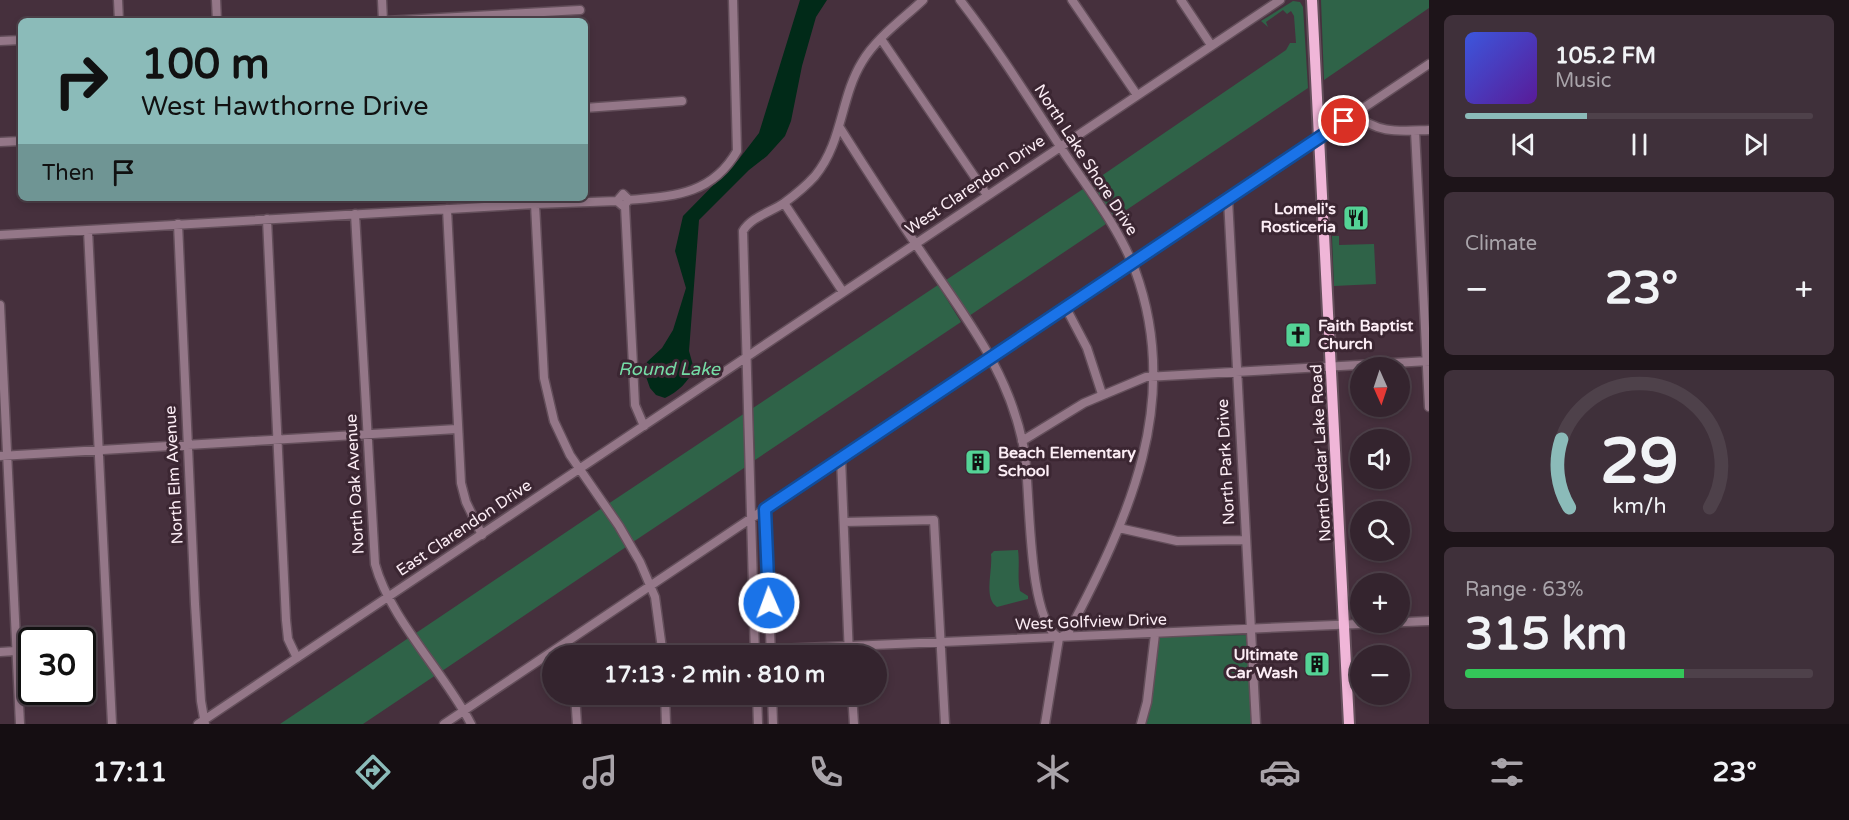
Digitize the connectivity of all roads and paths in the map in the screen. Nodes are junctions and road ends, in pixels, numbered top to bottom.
1 (118, 0) edge
2 (216, 0) edge
3 (382, 0) edge
4 (732, 0) edge
5 (923, 0) edge
6 (960, 0) edge
7 (1072, 0) edge
8 (1180, 0) edge
9 (1280, 0) edge
10 (1312, 0) edge
11 (580, 10) dead end
12 (513, 17) edge
13 (119, 18) edge
14 (217, 18) edge
15 (384, 18) edge
16 (481, 18) edge
17 (881, 39) junction
18 (18, 40) edge
19 (0, 41) edge
20 (1211, 45) junction
21 (1429, 64) edge
22 (1137, 95) junction
23 (682, 101) dead end
24 (588, 108) edge
25 (1354, 114) junction
26 (840, 128) junction
27 (1414, 130) junction
28 (1429, 130) edge
29 (1320, 138) junction
30 (18, 141) edge
31 (0, 142) edge
32 (1060, 146) junction
33 (987, 195) junction
34 (1228, 199) junction
35 (627, 203) junction
36 (784, 203) junction
37 (535, 204) junction
38 (447, 209) junction
39 (355, 214) junction
40 (267, 219) junction
41 (178, 224) junction
42 (88, 230) junction
43 (0, 235) edge
44 (915, 243) junction
45 (1132, 264) junction
46 (843, 292) junction
47 (0, 305) edge
48 (1066, 308) junction
49 (747, 357) junction
50 (992, 357) junction
51 (1428, 361) edge
52 (1332, 367) junction
53 (1236, 371) junction
54 (1154, 376) junction
55 (1102, 394) junction
56 (1429, 407) edge
57 (644, 426) junction
58 (457, 429) junction
59 (367, 434) junction
60 (277, 439) junction
61 (1022, 441) junction
62 (188, 445) junction
63 (98, 450) junction
64 (4, 455) edge
65 (841, 458) junction
66 (580, 469) junction
67 (765, 509) junction
68 (751, 518) junction
69 (844, 522) junction
70 (1119, 528) junction
71 (482, 534) junction
72 (1245, 540) junction
73 (650, 586) junction
74 (388, 597) junction
75 (1429, 621) edge
76 (1344, 626) junction
77 (1250, 630) junction
78 (1155, 634) junction
79 (1059, 638) junction
80 (941, 642) junction
81 (568, 645) edge
82 (662, 645) edge
83 (755, 645) edge
84 (771, 645) edge
85 (849, 645) edge
86 (887, 647) edge
87 (16, 651) junction
88 (0, 652) edge
89 (297, 658) junction
90 (542, 662) edge
91 (576, 705) edge
92 (665, 705) edge
93 (757, 705) edge
94 (772, 705) edge
95 (853, 705) edge
96 (464, 710) junction
97 (203, 723) edge
98 (20, 724) edge
99 (112, 724) edge
100 (444, 724) edge
101 (471, 724) edge
102 (577, 724) edge
103 (666, 724) edge
104 (758, 724) edge
105 (773, 724) edge
106 (854, 724) edge
107 (945, 724) edge
108 (1045, 724) edge
109 (1141, 724) edge
110 (1256, 724) edge
111 (1349, 724) edge

1 - 13 street
2 - 14 street
3 - 15 street
4 - 35 street
5 - 17 street
6 - 32 street, North Lake Shore Drive
7 - 22 street
8 - 20 street
9 - 20 street, West Clarendon Drive
10 - 29 main road, North Cedar Lake Road
11 - 12 street
12 - 16 street
17 - 26 street
17 - 33 street
18 - 19 street
20 - 22 street, West Clarendon Drive
21 - 25 street
22 - 32 street, West Clarendon Drive
23 - 24 street
25 - 27 street
25 - 29 street
26 - 36 street
26 - 44 street
27 - 28 street
27 - 51 street
29 - 34 street
29 - 52 main road, North Cedar Lake Road
30 - 31 street
32 - 33 street, West Clarendon Drive
32 - 45 street, North Lake Shore Drive
33 - 44 street, West Clarendon Drive
34 - 45 street
34 - 53 street, North Park Drive
35 - 37 street
35 - 57 street
36 - 46 street
36 - 49 street
37 - 38 street
37 - 66 street
38 - 39 street
38 - 58 street
39 - 40 street
39 - 59 street, North Oak Avenue
40 - 41 street
40 - 60 street
41 - 42 street
41 - 62 street, North Elm Avenue
42 - 43 street
42 - 63 street
44 - 46 street, West Clarendon Drive
44 - 50 street
45 - 48 street
45 - 54 street, North Lake Shore Drive
46 - 49 street, West Clarendon Drive
47 - 64 street
48 - 50 street
48 - 55 street
49 - 57 street, East Clarendon Drive
49 - 68 street
50 - 61 street
50 - 65 street
51 - 52 street
51 - 56 street
52 - 53 street
52 - 76 main road, North Cedar Lake Road
53 - 54 street
53 - 72 street, North Park Drive
54 - 55 street
54 - 70 street, North Lake Shore Drive
55 - 61 street
57 - 66 street, East Clarendon Drive
58 - 59 street
58 - 71 street
59 - 60 street
59 - 74 street, North Oak Avenue
60 - 62 street
60 - 89 street
61 - 79 street
62 - 63 street
62 - 97 street, North Elm Avenue
63 - 64 street
63 - 99 street
64 - 87 street
65 - 67 street
65 - 69 street
66 - 71 street, East Clarendon Drive
66 - 73 street
67 - 68 street
67 - 84 street
68 - 73 street
68 - 83 street
69 - 80 street
69 - 85 street
70 - 72 street
70 - 79 street, North Lake Shore Drive
71 - 74 street, East Clarendon Drive
72 - 77 street, North Park Drive
73 - 81 street
73 - 82 street
74 - 89 street, East Clarendon Drive
74 - 96 street, North Oak Avenue
75 - 76 street, West Golfview Drive
76 - 77 street, West Golfview Drive
76 - 111 main road, North Cedar Lake Road
77 - 78 street, West Golfview Drive
77 - 110 street, North Park Drive
78 - 79 street, West Golfview Drive
78 - 109 street
79 - 80 street, West Golfview Drive
79 - 108 street, North Lake Shore Drive
80 - 86 street, West Golfview Drive
80 - 107 street
87 - 88 street
87 - 98 street
89 - 97 street, East Clarendon Drive
90 - 96 street
91 - 102 street
92 - 103 street
93 - 104 street
94 - 105 street
95 - 106 street
96 - 100 street
96 - 101 street, North Oak Avenue

